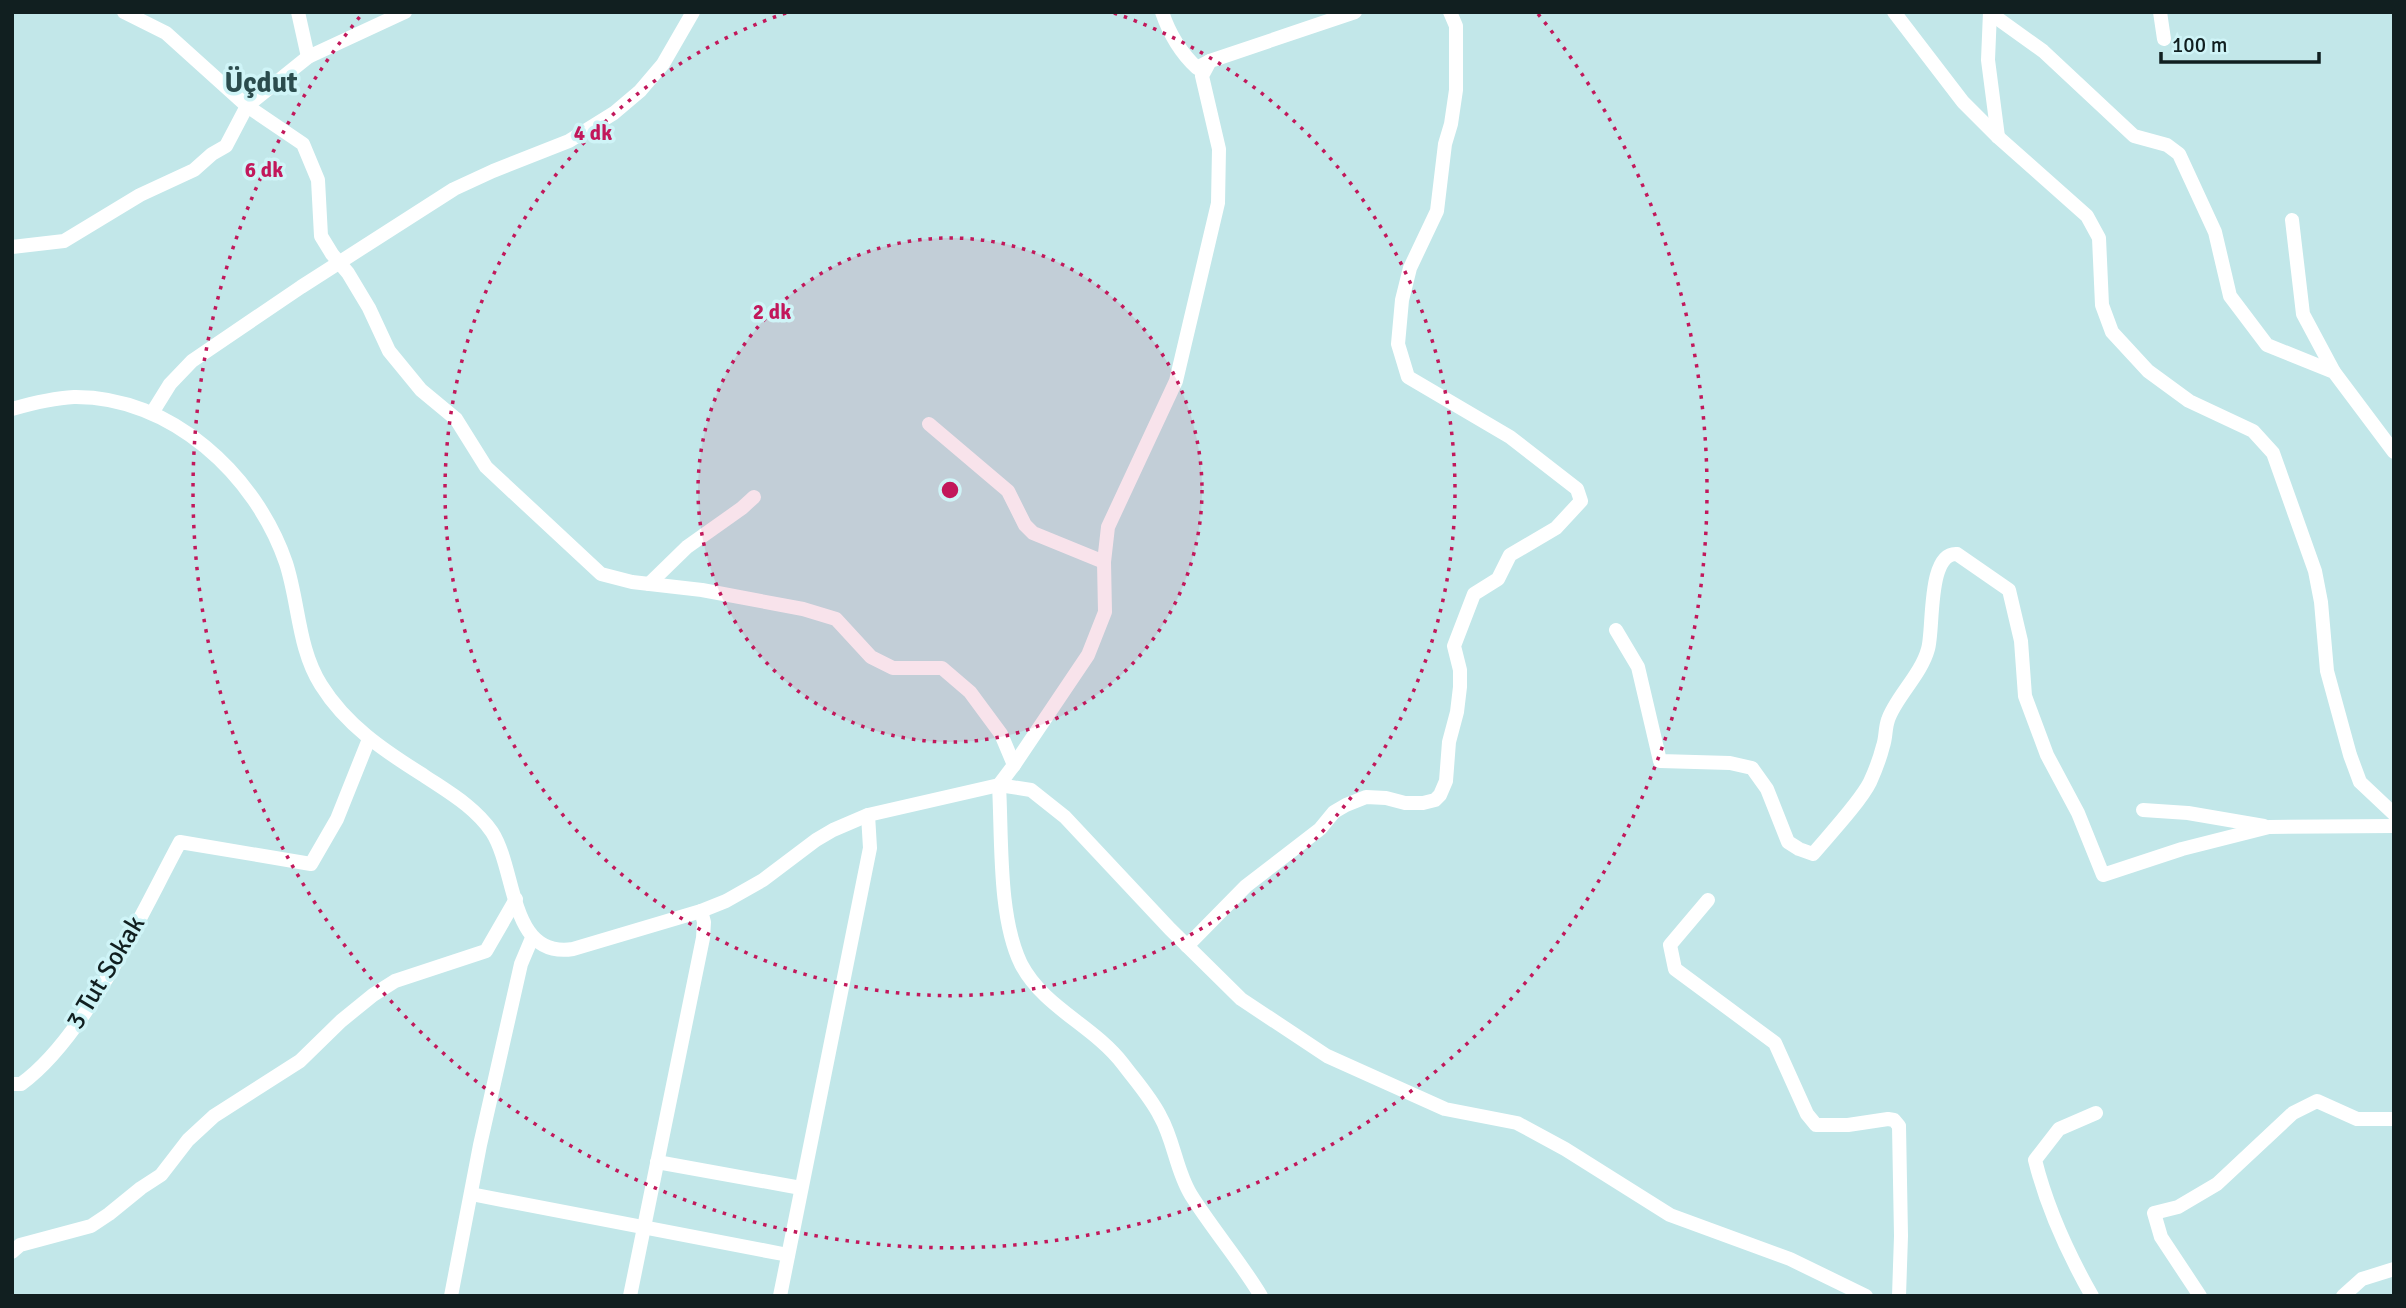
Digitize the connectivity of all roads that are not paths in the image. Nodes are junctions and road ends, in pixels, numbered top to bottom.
1 (124, 12) edge
2 (298, 12) edge
3 (405, 12) edge
4 (694, 12) edge
5 (1162, 12) edge
6 (1354, 12) edge
7 (1450, 12) edge
8 (1894, 12) edge
9 (1990, 12) edge
10 (2160, 12) edge
11 (2164, 39) dead end
12 (308, 57) junction
13 (1210, 61) junction
14 (247, 106) junction
15 (1998, 137) junction
16 (2292, 220) dead end
17 (12, 247) edge
18 (339, 263) junction
19 (2333, 372) junction
20 (12, 410) edge
21 (152, 413) junction
22 (929, 424) dead end
23 (2394, 452) edge
24 (754, 497) dead end
25 (1104, 562) junction
26 (649, 584) junction
27 (1616, 630) dead end
28 (369, 739) junction
29 (1014, 765) junction
30 (999, 785) junction
31 (2143, 810) dead end
32 (2394, 814) edge
33 (868, 815) junction
34 (2394, 826) edge
35 (2269, 827) junction
36 (516, 899) junction
37 (1708, 900) dead end
38 (701, 911) junction
39 (532, 938) junction
40 (1187, 946) junction
41 (12, 1084) edge
42 (2096, 1113) dead end
43 (2394, 1119) edge
44 (657, 1162) junction
45 (801, 1188) junction
46 (471, 1194) junction
47 (643, 1227) junction
48 (12, 1252) edge
49 (788, 1255) junction
50 (2394, 1269) edge
51 (451, 1296) edge
52 (630, 1296) edge
53 (780, 1296) edge
54 (1261, 1296) edge
55 (1866, 1296) edge
56 (1899, 1296) edge
57 (2092, 1296) edge
58 (2200, 1296) edge
59 (2343, 1296) edge

1 - 14 street
2 - 12 street
3 - 12 street
4 - 18 street
5 - 13 street
6 - 13 street
7 - 40 street
8 - 15 street
9 - 15 street
9 - 19 street
10 - 11 street
12 - 14 street
13 - 25 street
14 - 17 street
14 - 18 street
15 - 32 street
16 - 19 street
18 - 21 street
18 - 26 street
19 - 23 street
20 - 21 street
21 - 28 street
22 - 25 street
24 - 26 street
25 - 29 street
26 - 29 street
27 - 35 street
28 - 36 street
28 - 41 street, 3 Tut Sokak
29 - 30 street
30 - 33 street
30 - 40 street
30 - 54 street
31 - 35 street
33 - 38 street
33 - 45 street
34 - 35 street
36 - 39 street
36 - 48 street
37 - 56 street
38 - 39 street
38 - 44 street
39 - 46 street
40 - 55 street
42 - 57 street
43 - 58 street
44 - 45 street
44 - 47 street
45 - 49 street
46 - 47 street
46 - 51 street
47 - 49 street
47 - 52 street
49 - 53 street
50 - 59 street

